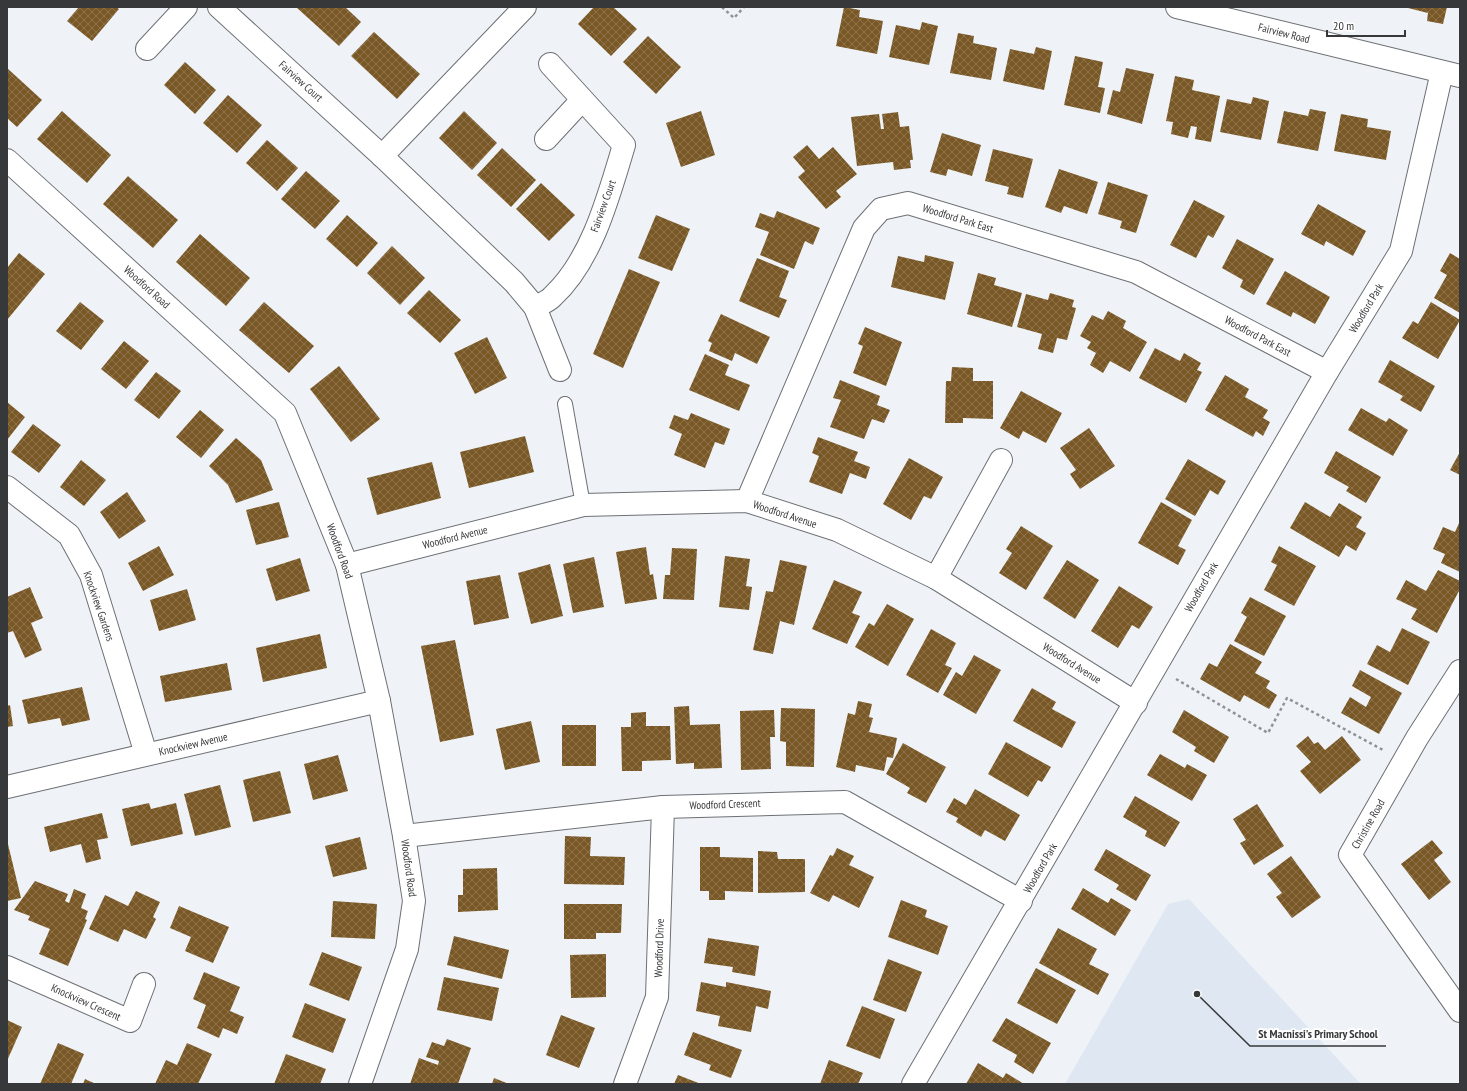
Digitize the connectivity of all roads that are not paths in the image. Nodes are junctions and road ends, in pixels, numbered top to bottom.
1 (186, 7) edge
2 (219, 7) edge
3 (525, 7) edge
4 (1177, 7) edge
5 (147, 49) dead end
6 (550, 64) dead end
7 (1451, 74) edge
8 (582, 100) junction
9 (546, 139) dead end
10 (382, 156) junction
11 (9, 166) edge
12 (535, 307) junction
13 (560, 370) dead end
14 (1327, 372) junction
15 (565, 404) dead end
16 (1001, 460) dead end
17 (7, 487) edge
18 (747, 501) junction
19 (583, 505) junction
20 (347, 565) junction
21 (936, 578) junction
22 (1460, 671) edge
23 (379, 701) junction
24 (1136, 703) junction
25 (146, 754) junction
26 (7, 787) edge
27 (663, 807) junction
28 (404, 836) junction
29 (1021, 901) junction
30 (7, 967) edge
31 (144, 984) dead end
32 (1460, 1011) edge
33 (360, 1084) edge
34 (625, 1084) edge
35 (913, 1084) edge

1 - 5 street
2 - 10 street, Fairview Court
3 - 10 street
4 - 7 street, Fairview Road
6 - 8 street, Fairview Court
7 - 14 street, Woodford Park
8 - 9 street
8 - 12 street, Fairview Court
10 - 12 street, Fairview Court
11 - 20 street, Woodford Road
12 - 13 street, Fairview Court
14 - 18 street, Woodford Park East
14 - 24 street, Woodford Park
15 - 19 lane
16 - 21 street
17 - 25 street, Knockview Gardens
18 - 19 street, Woodford Avenue
18 - 21 street, Woodford Avenue
19 - 20 street, Woodford Avenue
20 - 23 street, Woodford Road
21 - 24 street, Woodford Avenue
22 - 32 street, Christine Road
23 - 25 street, Knockview Avenue
23 - 28 street, Woodford Road
24 - 29 street, Woodford Park
25 - 26 street, Knockview Avenue
27 - 28 street, Woodford Crescent
27 - 29 street, Woodford Crescent
27 - 34 street, Woodford Drive
28 - 33 street, Woodford Road
29 - 35 street, Woodford Park
30 - 31 street, Knockview Crescent

